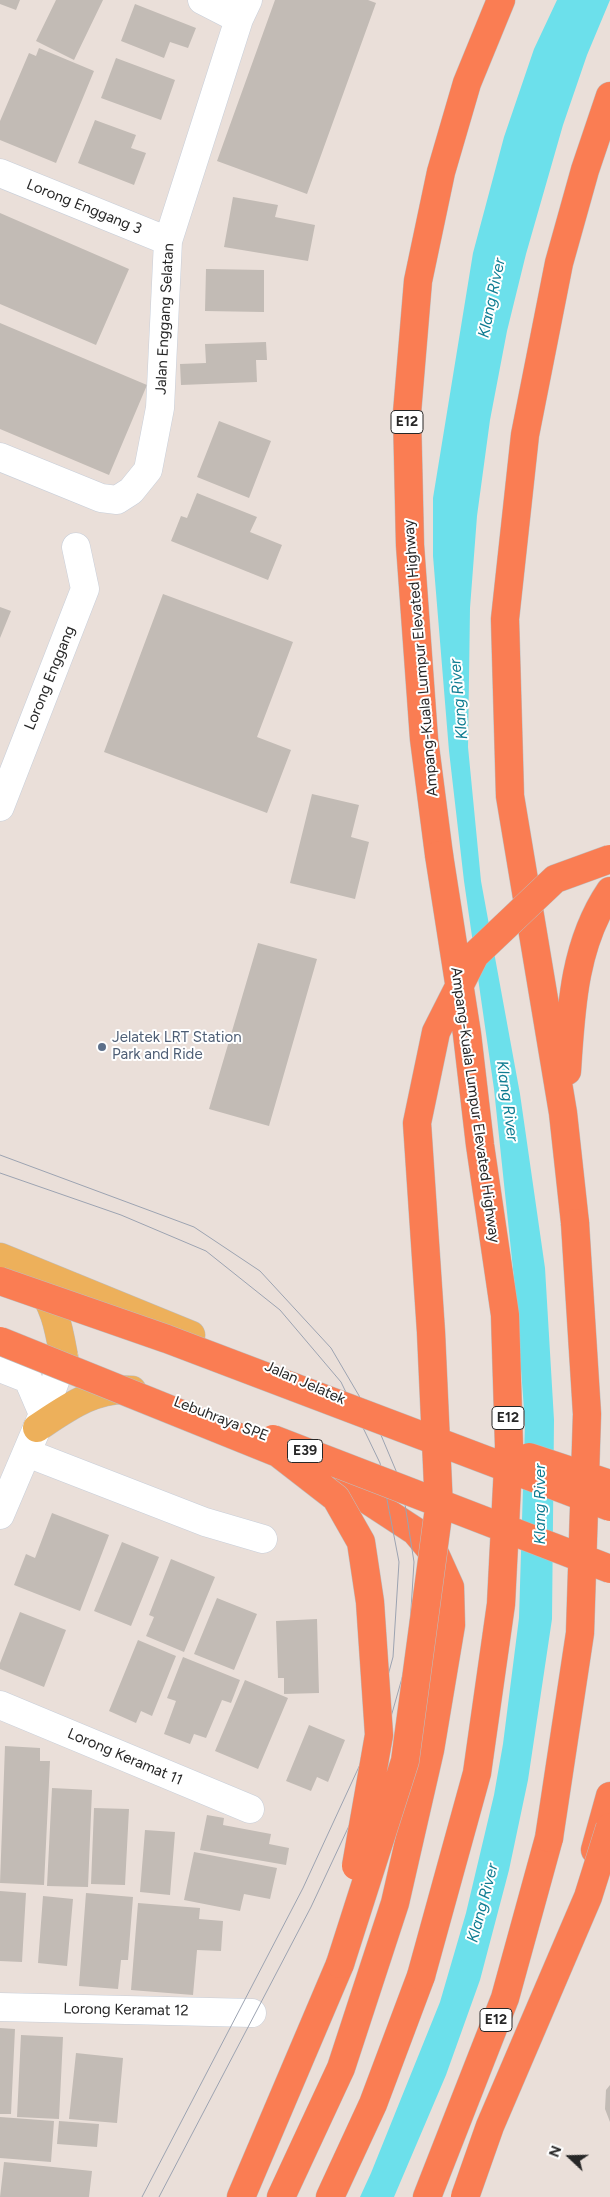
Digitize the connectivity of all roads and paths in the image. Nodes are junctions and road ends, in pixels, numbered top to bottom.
1 (202, 0) edge
2 (501, 0) edge
3 (244, 10) edge
4 (610, 96) edge
5 (0, 173) edge
6 (168, 241) junction
7 (0, 457) edge
8 (76, 547) dead end
9 (0, 807) edge
10 (610, 858) edge
11 (610, 891) edge
12 (564, 1114) junction
13 (11, 1261) edge
14 (0, 1281) edge
15 (0, 1331) edge
16 (0, 1335) edge
17 (167, 1340) junction
18 (0, 1341) edge
19 (64, 1357) junction
20 (0, 1368) edge
21 (154, 1391) junction
22 (36, 1432) junction
23 (305, 1459) junction
24 (610, 1484) edge
25 (610, 1508) edge
26 (0, 1515) edge
27 (263, 1539) dead end
28 (610, 1569) edge
29 (610, 1575) edge
30 (0, 1705) edge
31 (610, 1796) edge
32 (250, 1809) dead end
33 (610, 1827) edge
34 (340, 1964) junction
35 (0, 2007) edge
36 (252, 2013) dead end
37 (240, 2197) edge
38 (281, 2197) edge
39 (330, 2197) edge
40 (427, 2197) edge
41 (465, 2197) edge
42 (471, 2197) edge

1 - 3 street
2 - 39 highway, Ampang-Kuala Lumpur Elevated Highway / E12, bridge
3 - 6 street, Jalan Enggang Selatan
4 - 12 highway, E12
5 - 6 street, Lorong Enggang 3
6 - 7 street, Jalan Enggang Selatan
8 - 9 street, Lorong Enggang
10 - 34 highway, bridge
11 - 12 highway
12 - 40 highway, E12, bridge
13 - 19 main road
13 - 25 main road, Jalan Jelatek, bridge
14 - 17 highway, bridge
15 - 19 main road
16 - 28 highway, Lebuhraya SPE / E39, bridge
17 - 24 highway, bridge
17 - 25 highway, bridge
18 - 34 highway, bridge
19 - 21 main road
19 - 22 street
20 - 22 street
21 - 22 main road
21 - 23 main road
22 - 26 street
22 - 27 street
23 - 29 main road, bridge
23 - 38 highway
30 - 32 street, Lorong Keramat 11
31 - 42 highway, bridge
33 - 41 highway, bridge
34 - 37 highway
35 - 36 street, Lorong Keramat 12

